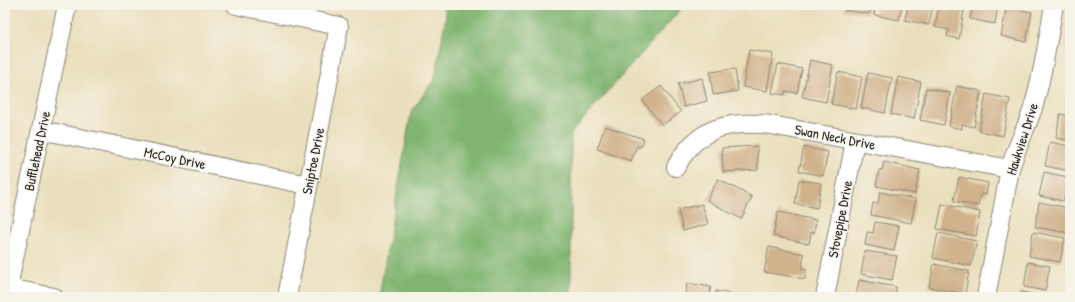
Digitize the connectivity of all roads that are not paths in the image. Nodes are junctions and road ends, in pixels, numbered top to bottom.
1 (66, 5) edge
2 (236, 5) edge
3 (1054, 5) edge
4 (41, 130) junction
5 (855, 141) junction
6 (676, 167) dead end
7 (1010, 170) junction
8 (308, 185) junction
9 (7, 292) edge
10 (54, 297) edge
11 (287, 297) edge
12 (825, 297) edge
13 (986, 297) edge

1 - 4 street, Bufflehead Drive
2 - 8 street, Sniptoe Drive
3 - 7 street, Hawkview Drive
4 - 8 street, McCoy Drive
4 - 9 street, Bufflehead Drive
5 - 6 street, Swan Neck Drive
5 - 7 street, Swan Neck Drive
5 - 12 street, Stovepipe Drive
7 - 13 street, Hawkview Drive
8 - 11 street, Sniptoe Drive
9 - 10 street

